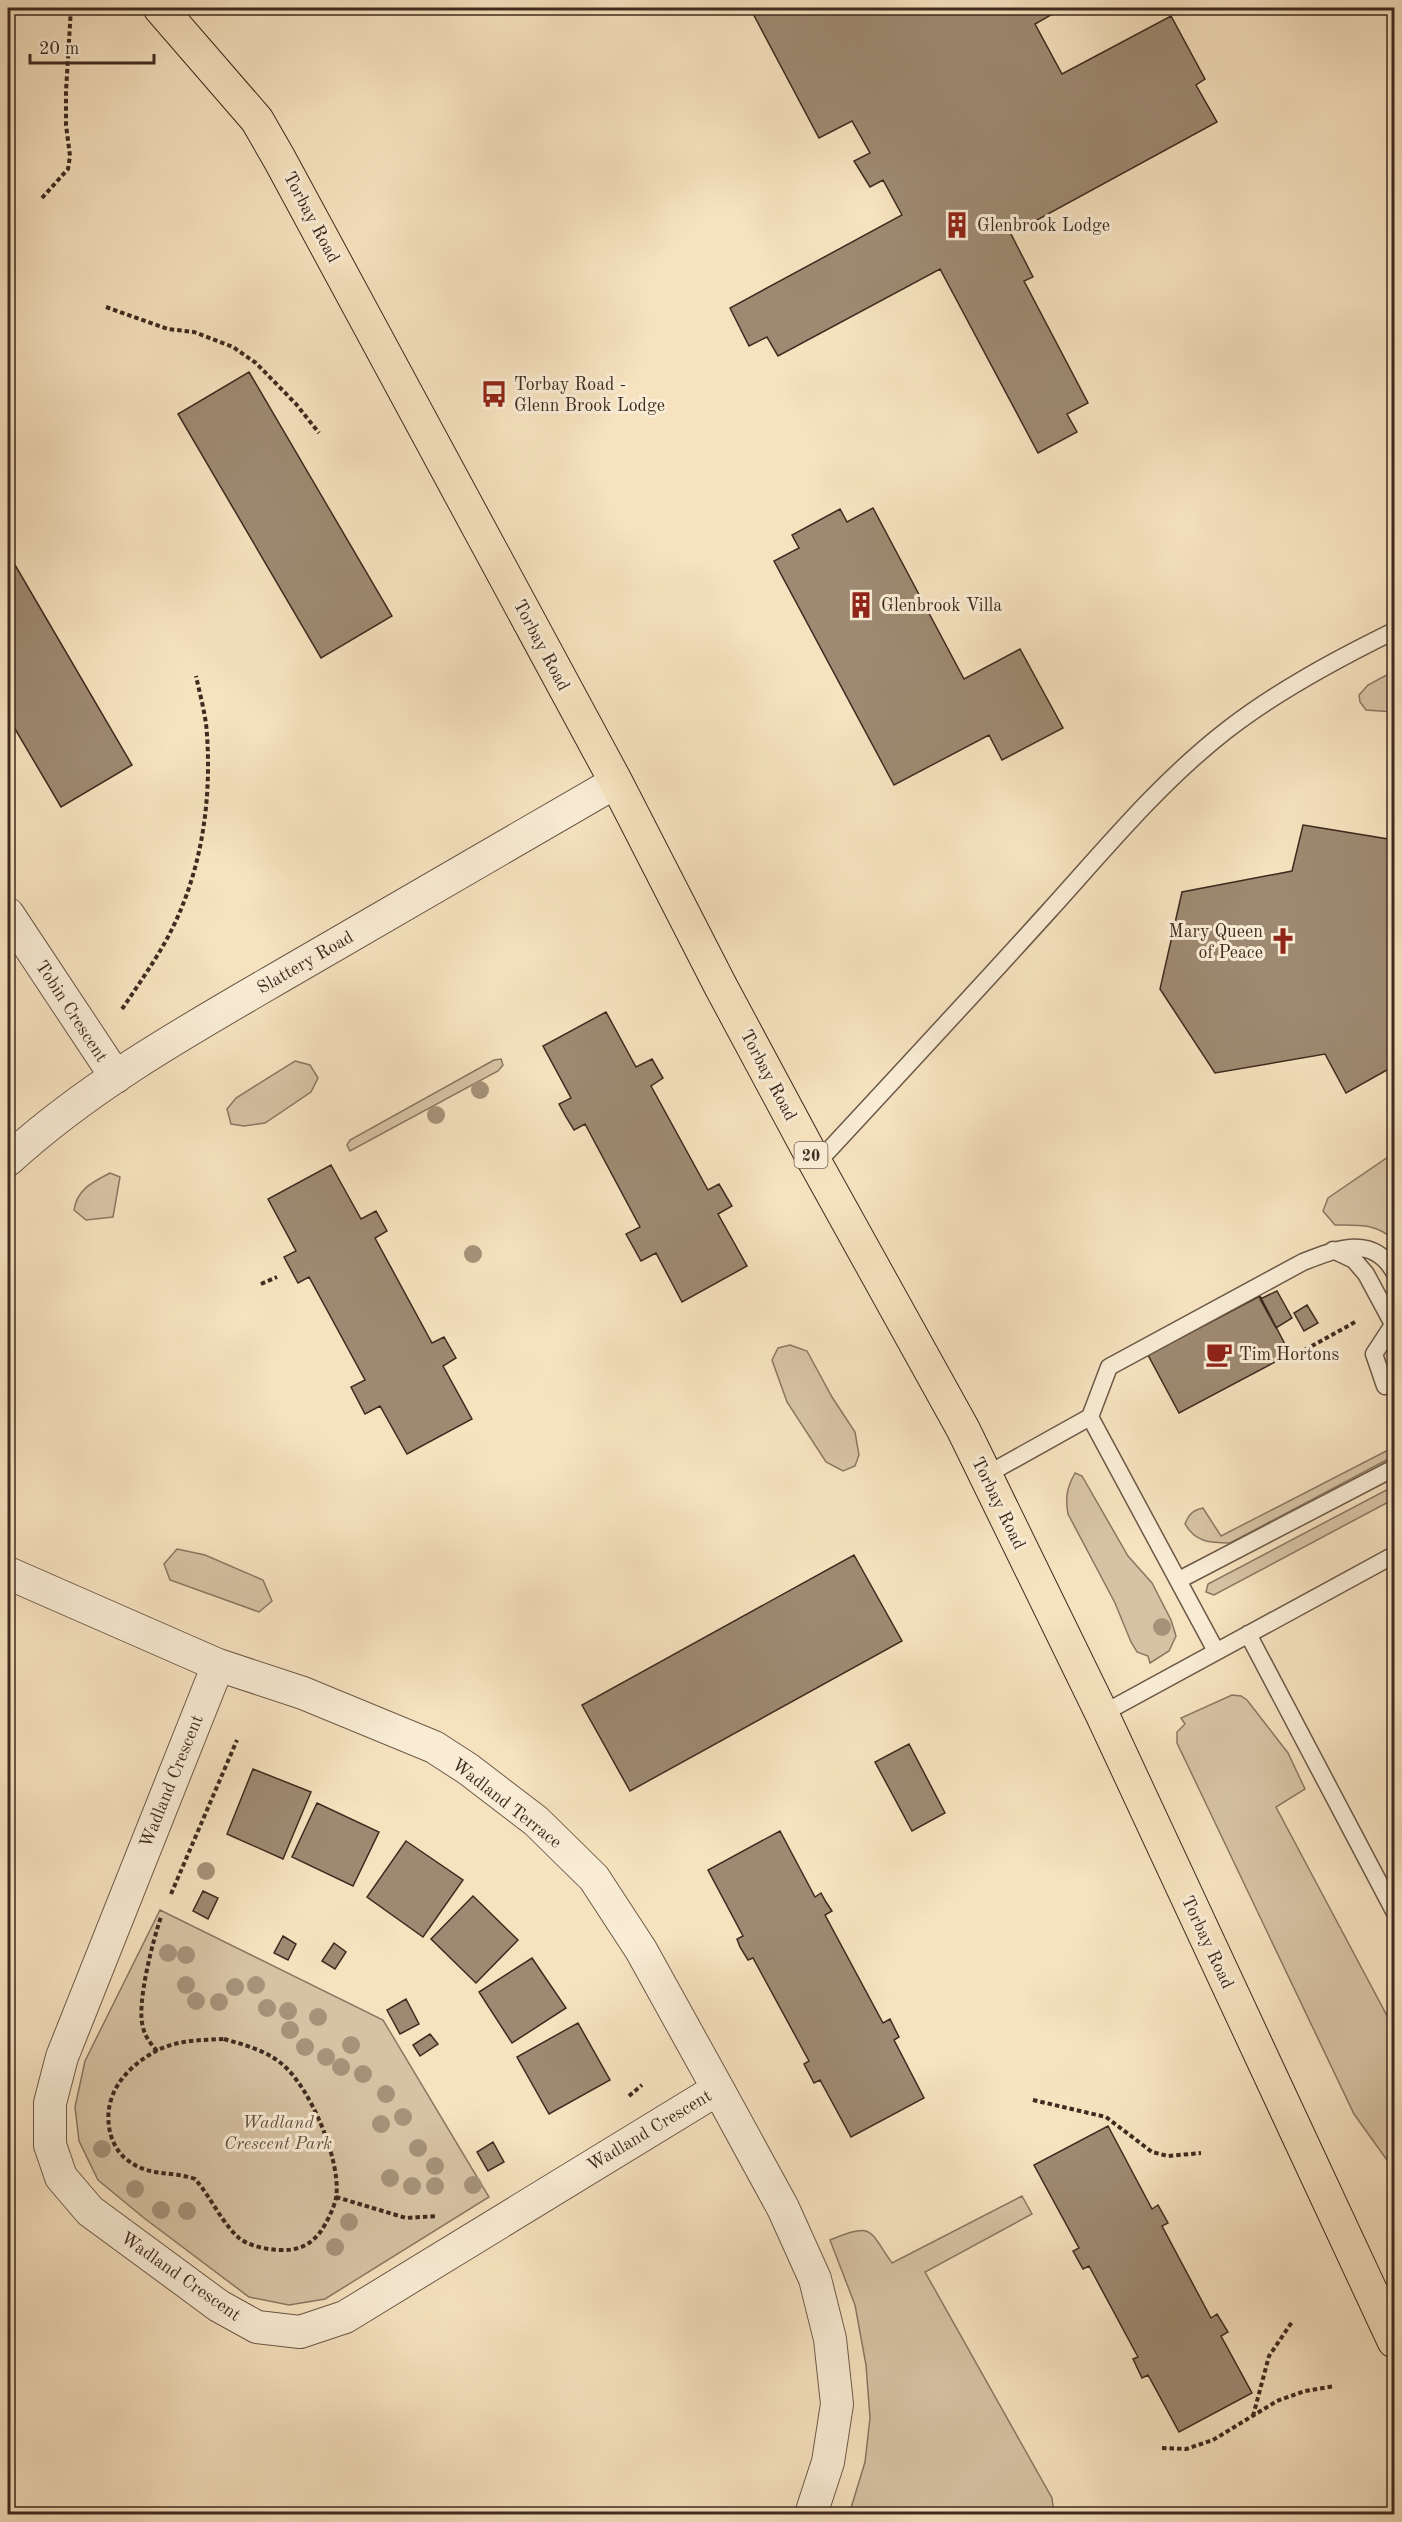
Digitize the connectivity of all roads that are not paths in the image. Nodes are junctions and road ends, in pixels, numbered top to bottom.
1 (160, 8) edge
2 (1395, 631) edge
3 (616, 782) junction
4 (8, 914) edge
5 (116, 1077) junction
6 (8, 1161) edge
7 (816, 1164) junction
8 (1333, 1251) junction
9 (1395, 1272) edge
10 (1394, 1325) edge
11 (1385, 1386) dead end
12 (1090, 1417) junction
13 (1395, 1468) edge
14 (986, 1475) junction
15 (1395, 1554) edge
16 (8, 1573) edge
17 (1179, 1580) junction
18 (1248, 1634) junction
19 (1216, 1652) junction
20 (218, 1665) junction
21 (1102, 1714) junction
22 (1395, 1911) edge
23 (718, 2089) junction
24 (1395, 2341) edge
25 (811, 2514) edge

1 - 3 main road, Torbay Road / 20
2 - 7 lane
3 - 5 street, Slattery Road
3 - 7 main road, Torbay Road / 20
4 - 5 street, Tobin Crescent
5 - 6 street, Slattery Road
7 - 14 main road, Torbay Road / 20
8 - 9 lane
8 - 10 lane
8 - 12 lane
10 - 11 lane
12 - 14 lane
12 - 17 lane
13 - 17 lane
14 - 21 main road, Torbay Road / 20
15 - 18 lane
16 - 20 street
17 - 19 lane
18 - 19 lane
18 - 22 lane
19 - 21 lane
20 - 23 street, Wadland Terrace
20 - 23 street, Wadland Crescent
21 - 24 main road, Torbay Road / 20
23 - 25 street, Wadland Crescent

